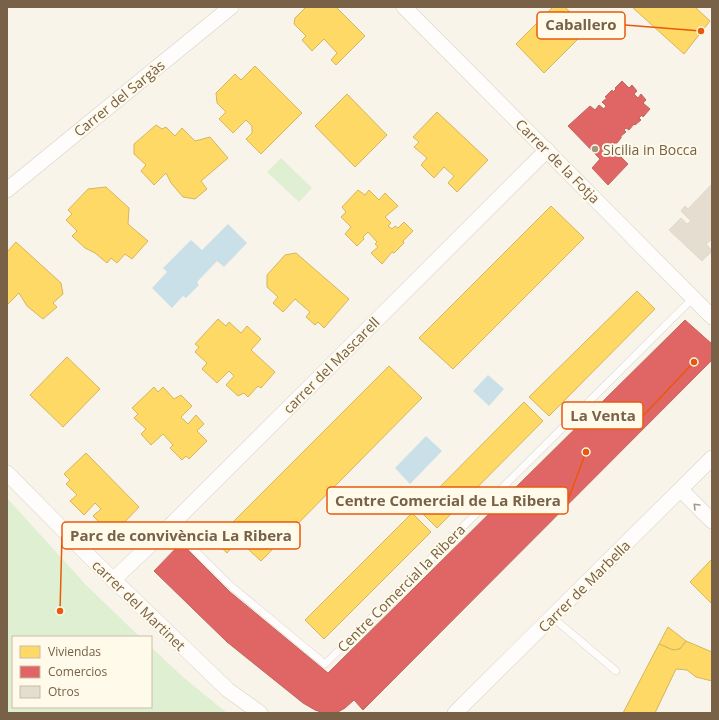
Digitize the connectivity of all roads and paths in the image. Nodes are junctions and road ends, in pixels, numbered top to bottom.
1 (231, 7) edge
2 (404, 7) edge
3 (547, 150) junction
4 (7, 190) edge
5 (693, 298) junction
6 (712, 317) edge
7 (712, 458) edge
8 (7, 473) edge
9 (681, 490) junction
10 (712, 521) edge
11 (170, 526) junction
12 (113, 580) junction
13 (552, 617) junction
14 (616, 671) dead end
15 (462, 710) edge
16 (260, 713) edge

1 - 4 street, Carrer del Sargàs
2 - 3 street, Carrer de la Fotja
3 - 5 street, Carrer de la Fotja
3 - 11 street, carrer del Mascarell
5 - 6 street, Carrer de la Fotja
5 - 11 lane, Centre Comercial la Ribera
7 - 9 street, Carrer de Marbella
8 - 12 street, carrer del Martinet
10 -> 9 street
9 - 13 street, Carrer de Marbella
11 - 12 street, carrer del Mascarell
12 - 16 street, carrer del Martinet
13 - 14 lane
13 - 15 street, Carrer de Marbella

